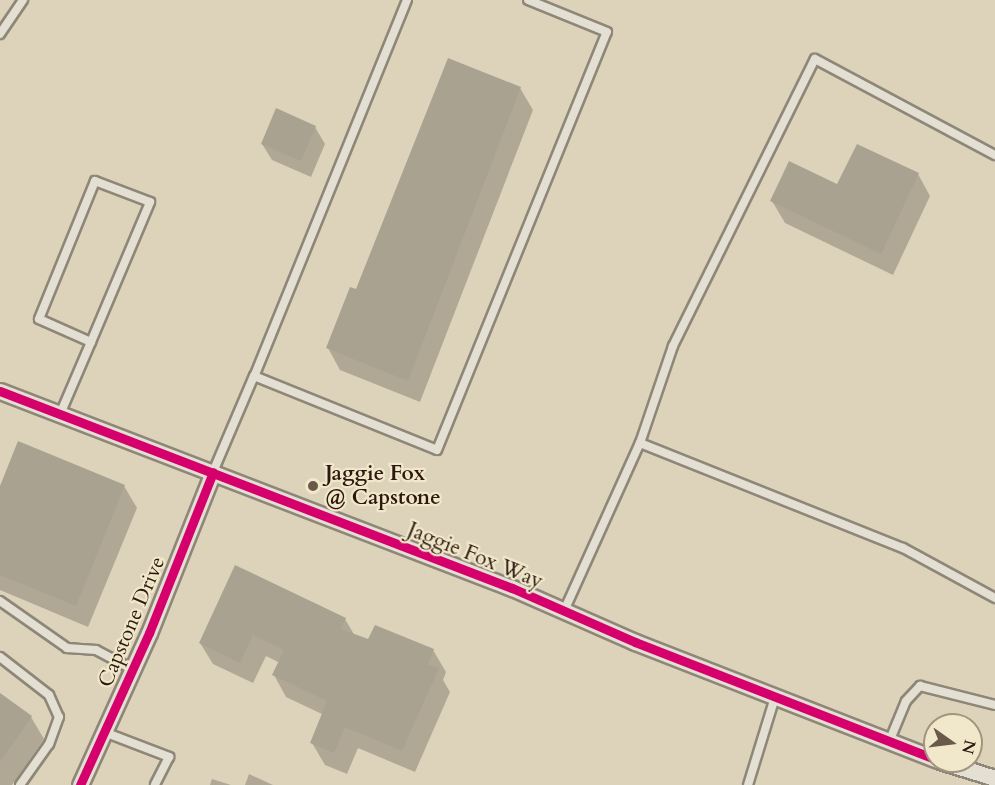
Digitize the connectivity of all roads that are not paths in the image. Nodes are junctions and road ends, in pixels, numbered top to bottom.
1 (407, 0) edge
2 (528, 0) edge
3 (20, 1) edge
4 (0, 34) edge
5 (995, 155) edge
6 (91, 342) junction
7 (254, 376) junction
8 (0, 391) edge
9 (61, 412) junction
10 (640, 443) junction
11 (213, 472) junction
12 (995, 598) edge
13 (0, 601) edge
14 (564, 611) junction
15 (0, 657) edge
16 (132, 669) junction
17 (775, 697) junction
18 (995, 705) edge
19 (104, 732) junction
20 (889, 742) junction
21 (923, 755) edge
22 (979, 773) edge
23 (995, 778) edge
24 (20, 785) edge
25 (80, 785) edge
26 (155, 785) edge
27 (747, 785) edge

1 - 7 lane
2 - 7 lane
3 - 4 lane
5 - 10 lane
6 - 6 lane
6 - 9 lane
7 - 11 lane
8 - 9 street, Jaggie Fox Way
9 - 11 street, Jaggie Fox Way
10 - 12 lane
10 - 14 lane
11 - 14 street, Jaggie Fox Way
11 - 16 street, Capstone Drive
13 - 16 lane
14 - 17 street, Jaggie Fox Way
15 - 24 lane
16 - 19 street, Capstone Drive
17 - 20 street, Jaggie Fox Way
17 - 27 lane
18 - 20 lane
19 - 25 street, Capstone Drive
19 - 26 lane
20 - 21 street, Jaggie Fox Way
22 - 23 street

